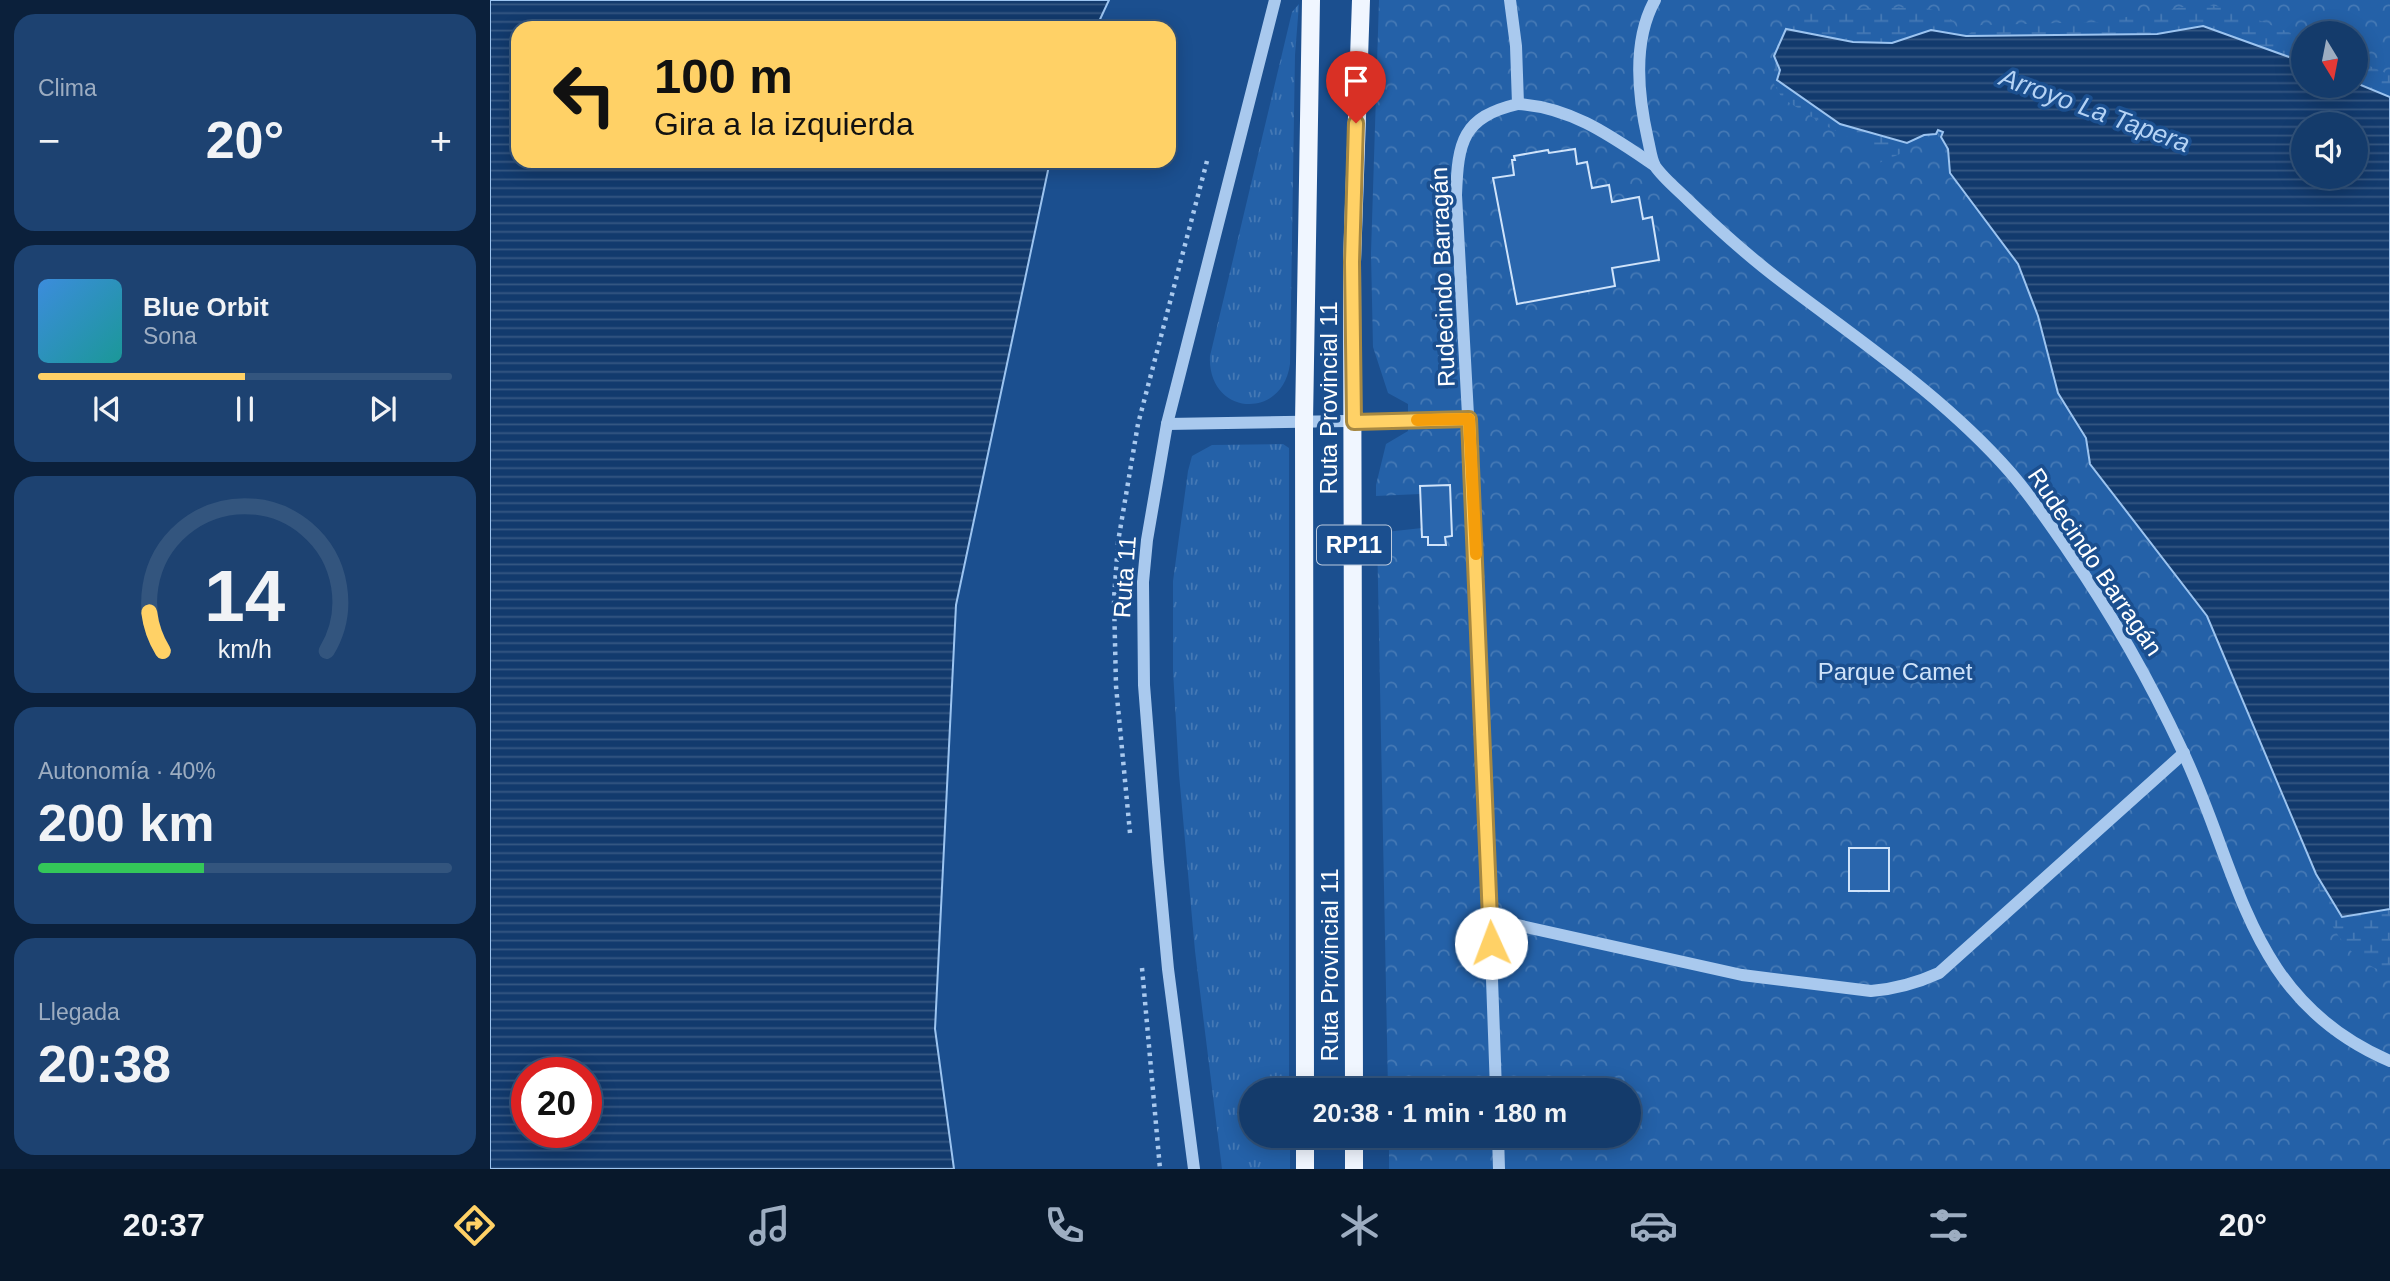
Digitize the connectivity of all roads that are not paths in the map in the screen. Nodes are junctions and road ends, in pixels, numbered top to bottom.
1 (1275, 0) edge
2 (1311, 0) edge
3 (1361, 0) edge
4 (1510, 0) edge
5 (1655, 0) edge
6 (1518, 104) junction
7 (1654, 165) junction
8 (1469, 419) junction
9 (1304, 422) junction
10 (1354, 422) junction
11 (1167, 424) junction
12 (2184, 753) junction
13 (1490, 919) junction
14 (2390, 1061) edge
15 (1305, 1078) edge
16 (1354, 1078) edge
17 (1496, 1078) edge
18 (1305, 1148) edge
19 (1354, 1148) edge
20 (1498, 1148) edge
21 (1194, 1169) edge
22 (1306, 1169) edge
23 (1354, 1169) edge
24 (1499, 1169) edge

1 - 11 street, Ruta 11
2 - 9 main road, Ruta Provincial 11 / RP11
3 - 10 main road, Ruta Provincial 11 / RP11
4 - 6 street
5 - 7 street
6 - 7 street, Rudecindo Barragán
6 - 8 street, Rudecindo Barragán
7 - 12 street, Rudecindo Barragán
8 - 10 street
8 - 13 street, Rudecindo Barragán
9 - 10 street
9 - 11 street
9 - 15 main road, Ruta Provincial 11 / RP11
10 - 16 main road, Ruta Provincial 11 / RP11
11 - 21 street, Ruta 11
12 - 13 street
12 - 14 street, Rudecindo Barragán
13 - 17 street, Rudecindo Barragán
18 - 22 main road
19 - 23 main road
20 - 24 street

